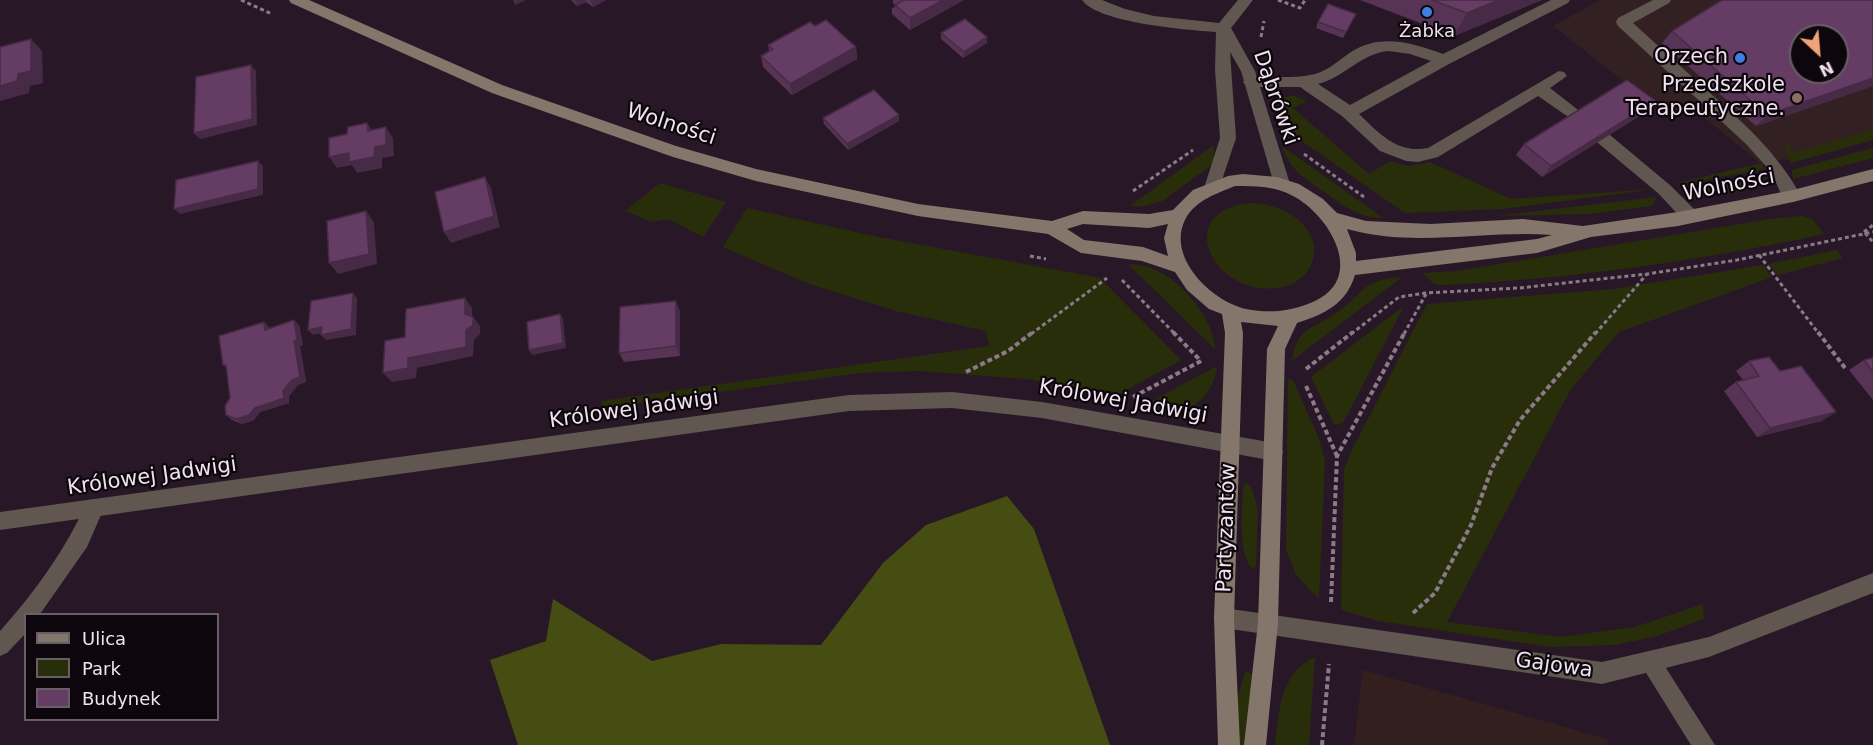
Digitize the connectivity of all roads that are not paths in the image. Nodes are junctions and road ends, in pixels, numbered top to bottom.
1 (296, 0) edge
2 (1089, 0) edge
3 (1246, 0) edge
4 (1563, 0) edge
5 (1664, 0) edge
6 (1223, 28) junction
7 (1444, 60) junction
8 (1559, 76) dead end
9 (1302, 81) junction
10 (1251, 82) junction
11 (1539, 88) junction
12 (1348, 113) junction
13 (1577, 117) edge
14 (1604, 139) edge
15 (1873, 175) edge
16 (1282, 184) junction
17 (1213, 185) junction
18 (1793, 196) junction
19 (1178, 216) junction
20 (1690, 216) junction
21 (1334, 219) junction
22 (1052, 228) junction
23 (1590, 230) junction
24 (1177, 266) junction
25 (1349, 269) junction
26 (1230, 310) junction
27 (1291, 318) junction
28 (1229, 443) junction
29 (1274, 452) junction
30 (93, 508) junction
31 (0, 521) edge
32 (1873, 583) edge
33 (29, 613) edge
34 (1224, 618) junction
35 (24, 619) edge
36 (1269, 623) junction
37 (0, 646) edge
38 (1650, 661) junction
39 (1229, 745) edge
40 (1256, 745) edge
41 (1704, 745) edge

1 - 22 main road, Wolności
2 - 6 street
3 - 6 street
4 - 7 street
5 - 18 street
6 - 10 street, Dąbrówki
6 - 17 street, Dąbrówki
7 - 9 street
7 - 12 street
8 - 11 street
9 - 10 street
9 - 12 street
10 - 16 street, Dąbrówki
11 - 12 street
11 - 13 street
14 - 20 street
15 - 18 main road, Wolności
16 - 17 main road
16 - 21 main road
17 - 19 main road
18 - 20 main road, Wolności
19 - 22 main road, Wolności
19 - 24 main road
20 - 23 main road, Wolności
21 - 23 main road, Wolności
21 - 25 main road
22 - 24 main road, Wolności
23 - 25 main road, Wolności
24 - 26 main road
25 - 27 main road
26 - 27 main road
26 - 28 main road, Partyzantów
27 - 29 main road, Partyzantów
28 - 29 street, Królowej Jadwigi
28 - 30 street, Królowej Jadwigi
28 - 34 main road, Partyzantów
29 - 36 main road, Partyzantów
30 - 31 street, Królowej Jadwigi
30 - 33 street
32 - 38 street, Gajowa
34 - 36 street, Gajowa
34 - 39 main road, Partyzantów
35 - 37 street
36 - 38 street, Gajowa
36 - 40 main road, Partyzantów
38 - 41 street

